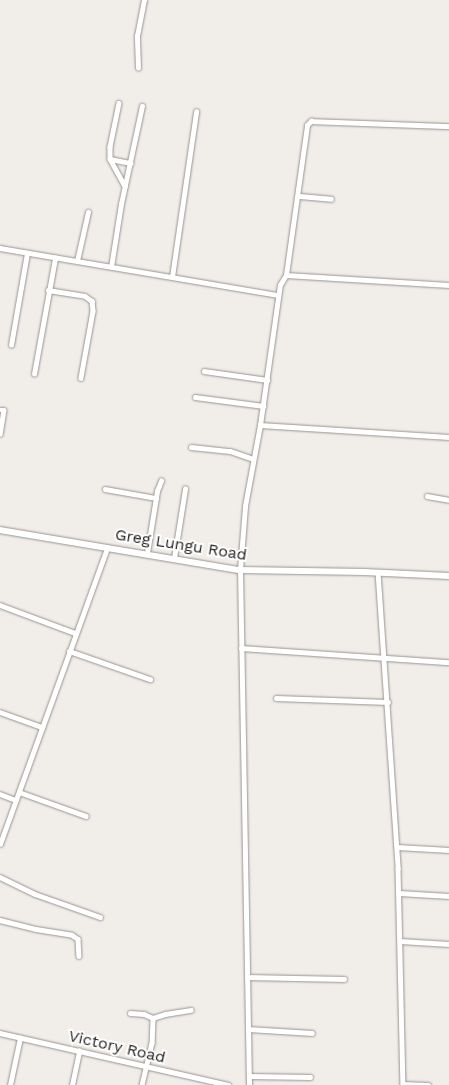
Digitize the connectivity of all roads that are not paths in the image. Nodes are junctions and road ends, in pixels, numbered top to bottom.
1 (144, 0) edge
2 (138, 68) dead end
3 (119, 103) dead end
4 (142, 106) dead end
5 (196, 112) dead end
6 (449, 126) edge
7 (110, 159) junction
8 (131, 163) junction
9 (125, 186) junction
10 (299, 196) junction
11 (331, 200) dead end
12 (88, 212) dead end
13 (0, 248) edge
14 (27, 253) junction
15 (55, 258) junction
16 (77, 261) junction
17 (111, 267) junction
18 (286, 275) junction
19 (172, 277) junction
20 (449, 285) edge
21 (48, 290) junction
22 (278, 295) junction
23 (12, 345) dead end
24 (204, 371) dead end
25 (34, 374) dead end
26 (81, 378) dead end
27 (267, 380) junction
28 (195, 397) dead end
29 (263, 406) junction
30 (0, 410) edge
31 (260, 425) junction
32 (0, 434) edge
33 (449, 437) edge
34 (190, 447) dead end
35 (253, 459) junction
36 (161, 481) dead end
37 (105, 488) dead end
38 (185, 489) dead end
39 (427, 496) dead end
40 (156, 498) junction
41 (449, 500) edge
42 (0, 530) edge
43 (107, 548) junction
44 (147, 553) junction
45 (174, 558) junction
46 (240, 570) junction
47 (378, 572) junction
48 (449, 576) edge
49 (1, 605) edge
50 (0, 612) edge
51 (75, 633) junction
52 (241, 648) junction
53 (69, 651) junction
54 (386, 659) junction
55 (449, 662) edge
56 (150, 679) dead end
57 (276, 698) dead end
58 (388, 702) junction
59 (0, 712) edge
60 (42, 727) junction
61 (19, 792) junction
62 (0, 794) edge
63 (16, 800) junction
64 (86, 816) dead end
65 (0, 844) edge
66 (397, 848) junction
67 (449, 850) edge
68 (0, 877) edge
69 (399, 893) junction
70 (449, 896) edge
71 (100, 917) dead end
72 (0, 920) edge
73 (400, 942) junction
74 (449, 944) edge
75 (79, 956) dead end
76 (247, 977) junction
77 (344, 979) dead end
78 (191, 1010) dead end
79 (130, 1013) dead end
80 (153, 1018) junction
81 (248, 1029) junction
82 (0, 1033) edge
83 (312, 1033) dead end
84 (20, 1038) junction
85 (79, 1051) junction
86 (146, 1067) junction
87 (249, 1076) junction
88 (310, 1077) dead end
89 (205, 1083) edge
90 (403, 1084) edge
91 (10, 1085) edge
92 (72, 1085) edge
93 (142, 1085) edge
94 (228, 1085) edge
95 (249, 1085) edge
96 (428, 1085) edge

1 - 2 street
3 - 7 street
4 - 8 street
5 - 19 street
6 - 10 street
7 - 8 street
7 - 9 street
8 - 9 street
9 - 17 street
10 - 11 street
10 - 18 street
12 - 16 street
13 - 14 street
14 - 15 street
14 - 23 street
15 - 16 street
15 - 21 street
16 - 17 street
17 - 19 street
18 - 20 street
18 - 22 street
19 - 22 street
21 - 25 street
21 - 26 street
22 - 27 street
24 - 27 street
27 - 29 street
28 - 29 street
29 - 31 street
30 - 32 street
31 - 33 street
31 - 35 street
34 - 35 street
35 - 46 street
36 - 40 street
37 - 40 street
38 - 45 street
39 - 41 street
40 - 44 street
42 - 43 street, Greg Lungu Road
43 - 44 street, Greg Lungu Road
43 - 51 street
44 - 45 street, Greg Lungu Road
45 - 46 street, Greg Lungu Road
46 - 47 street, Greg Lungu Road
46 - 52 street
47 - 48 street, Greg Lungu Road
47 - 54 street
49 - 50 street
49 - 51 street
51 - 53 street
52 - 54 street
52 - 76 street
53 - 56 street
53 - 60 street
54 - 55 street
54 - 58 street
57 - 58 street
58 - 66 street
59 - 60 street
60 - 61 street
61 - 63 street
61 - 64 street
62 - 63 street
63 - 65 street
66 - 67 street
66 - 69 street
68 - 71 street
69 - 70 street
69 - 73 street
72 - 75 street
73 - 74 street
73 - 90 street
76 - 77 street
76 - 81 street
78 - 80 street
79 - 80 street
80 - 86 street
81 - 83 street
81 - 87 street
82 - 84 street, Victory Road
84 - 85 street, Victory Road
84 - 91 street
85 - 86 street, Victory Road
85 - 92 street
86 - 89 street, Victory Road
86 - 93 street
87 - 88 street
87 - 95 street
89 - 94 street, Victory Road
90 - 96 street

